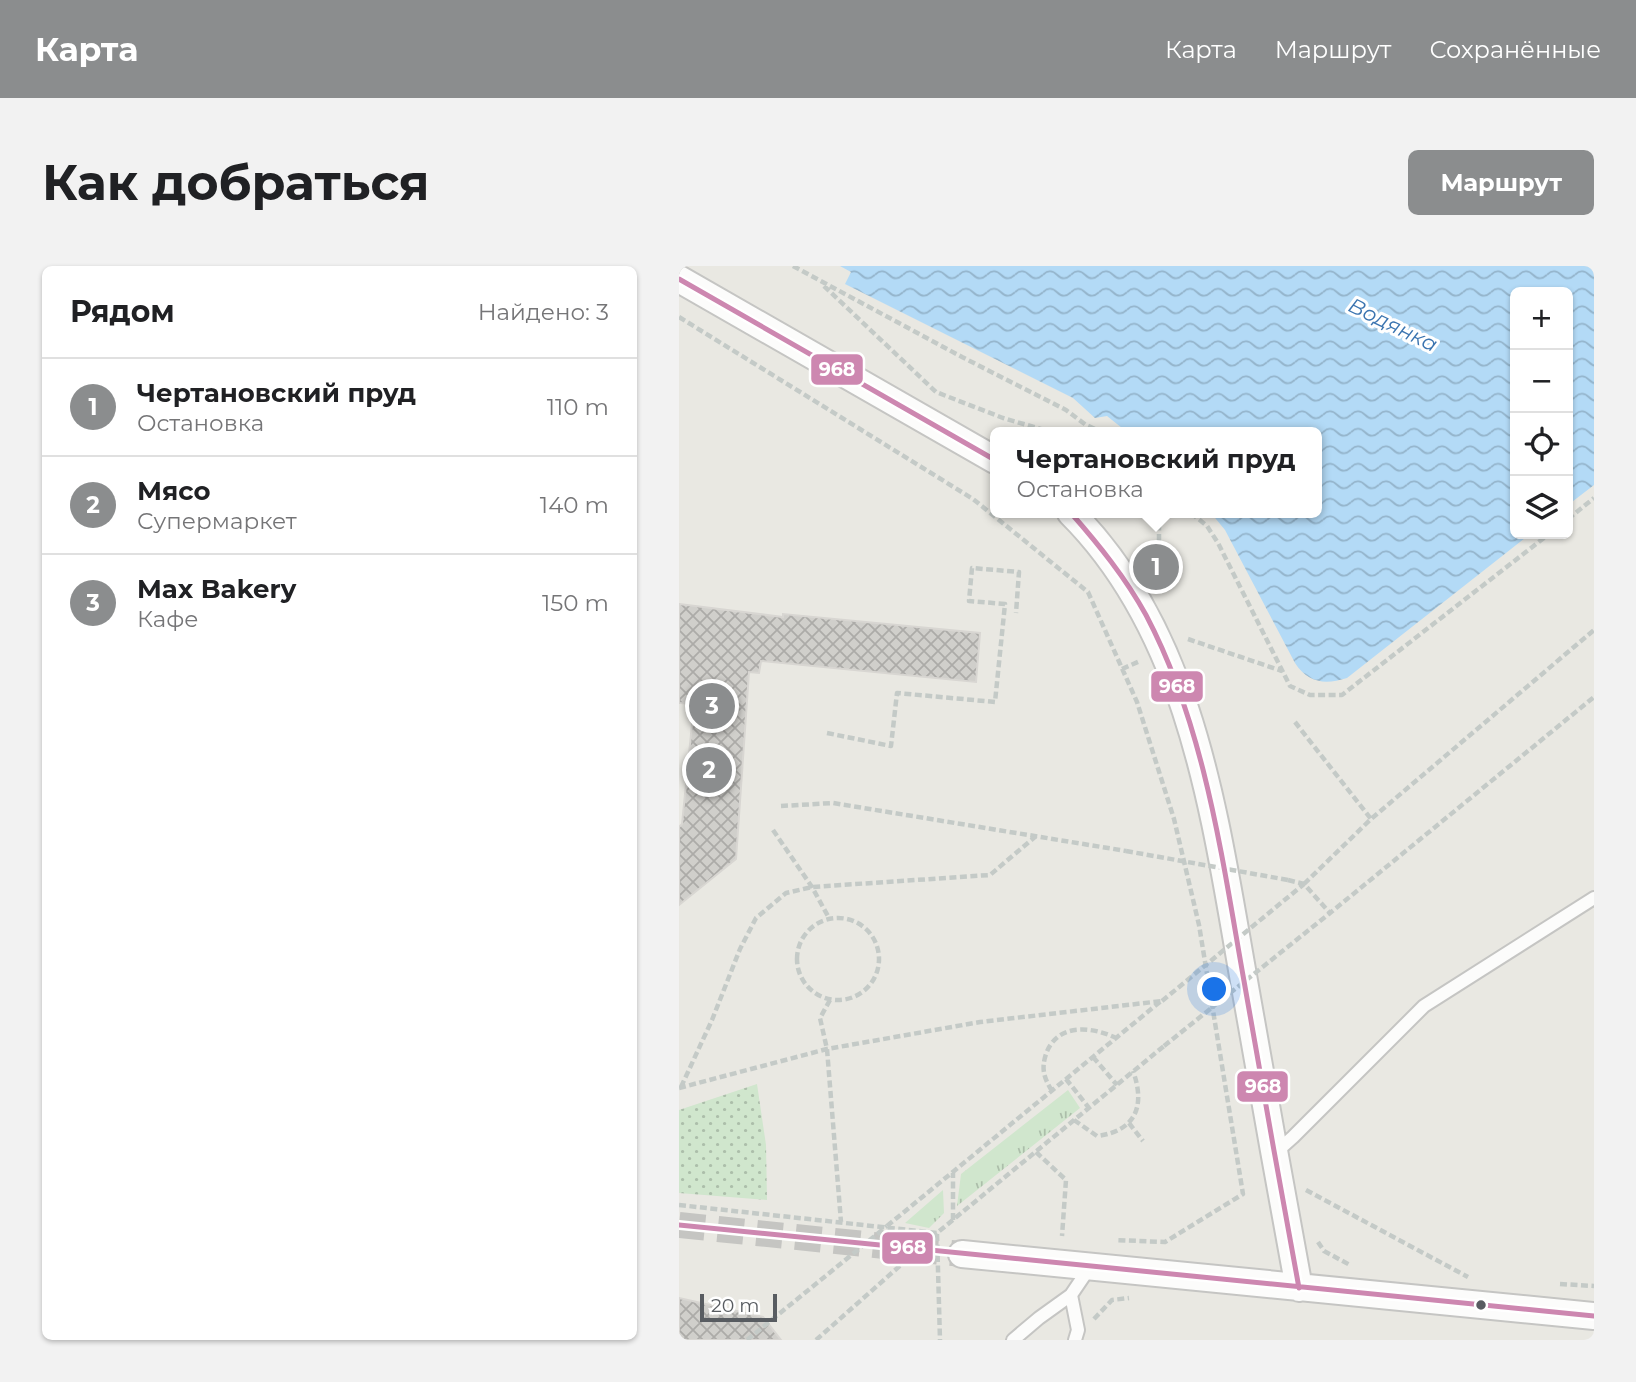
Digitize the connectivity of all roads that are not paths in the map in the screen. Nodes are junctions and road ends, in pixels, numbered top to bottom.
1 (679, 279) edge
2 (990, 457) edge
3 (1075, 518) edge
4 (1594, 898) edge
5 (1275, 1153) junction
6 (962, 1254) tunnel mouth
7 (1090, 1266) junction
8 (1299, 1288) junction
9 (1071, 1296) junction
10 (1594, 1316) edge
11 (1013, 1340) edge
12 (1075, 1340) edge

1 - 2 street
3 - 5 street
4 - 5 lane
5 - 8 street
6 - 7 street
7 - 8 street
7 - 9 lane
8 - 10 street
9 - 11 lane
9 - 12 lane

